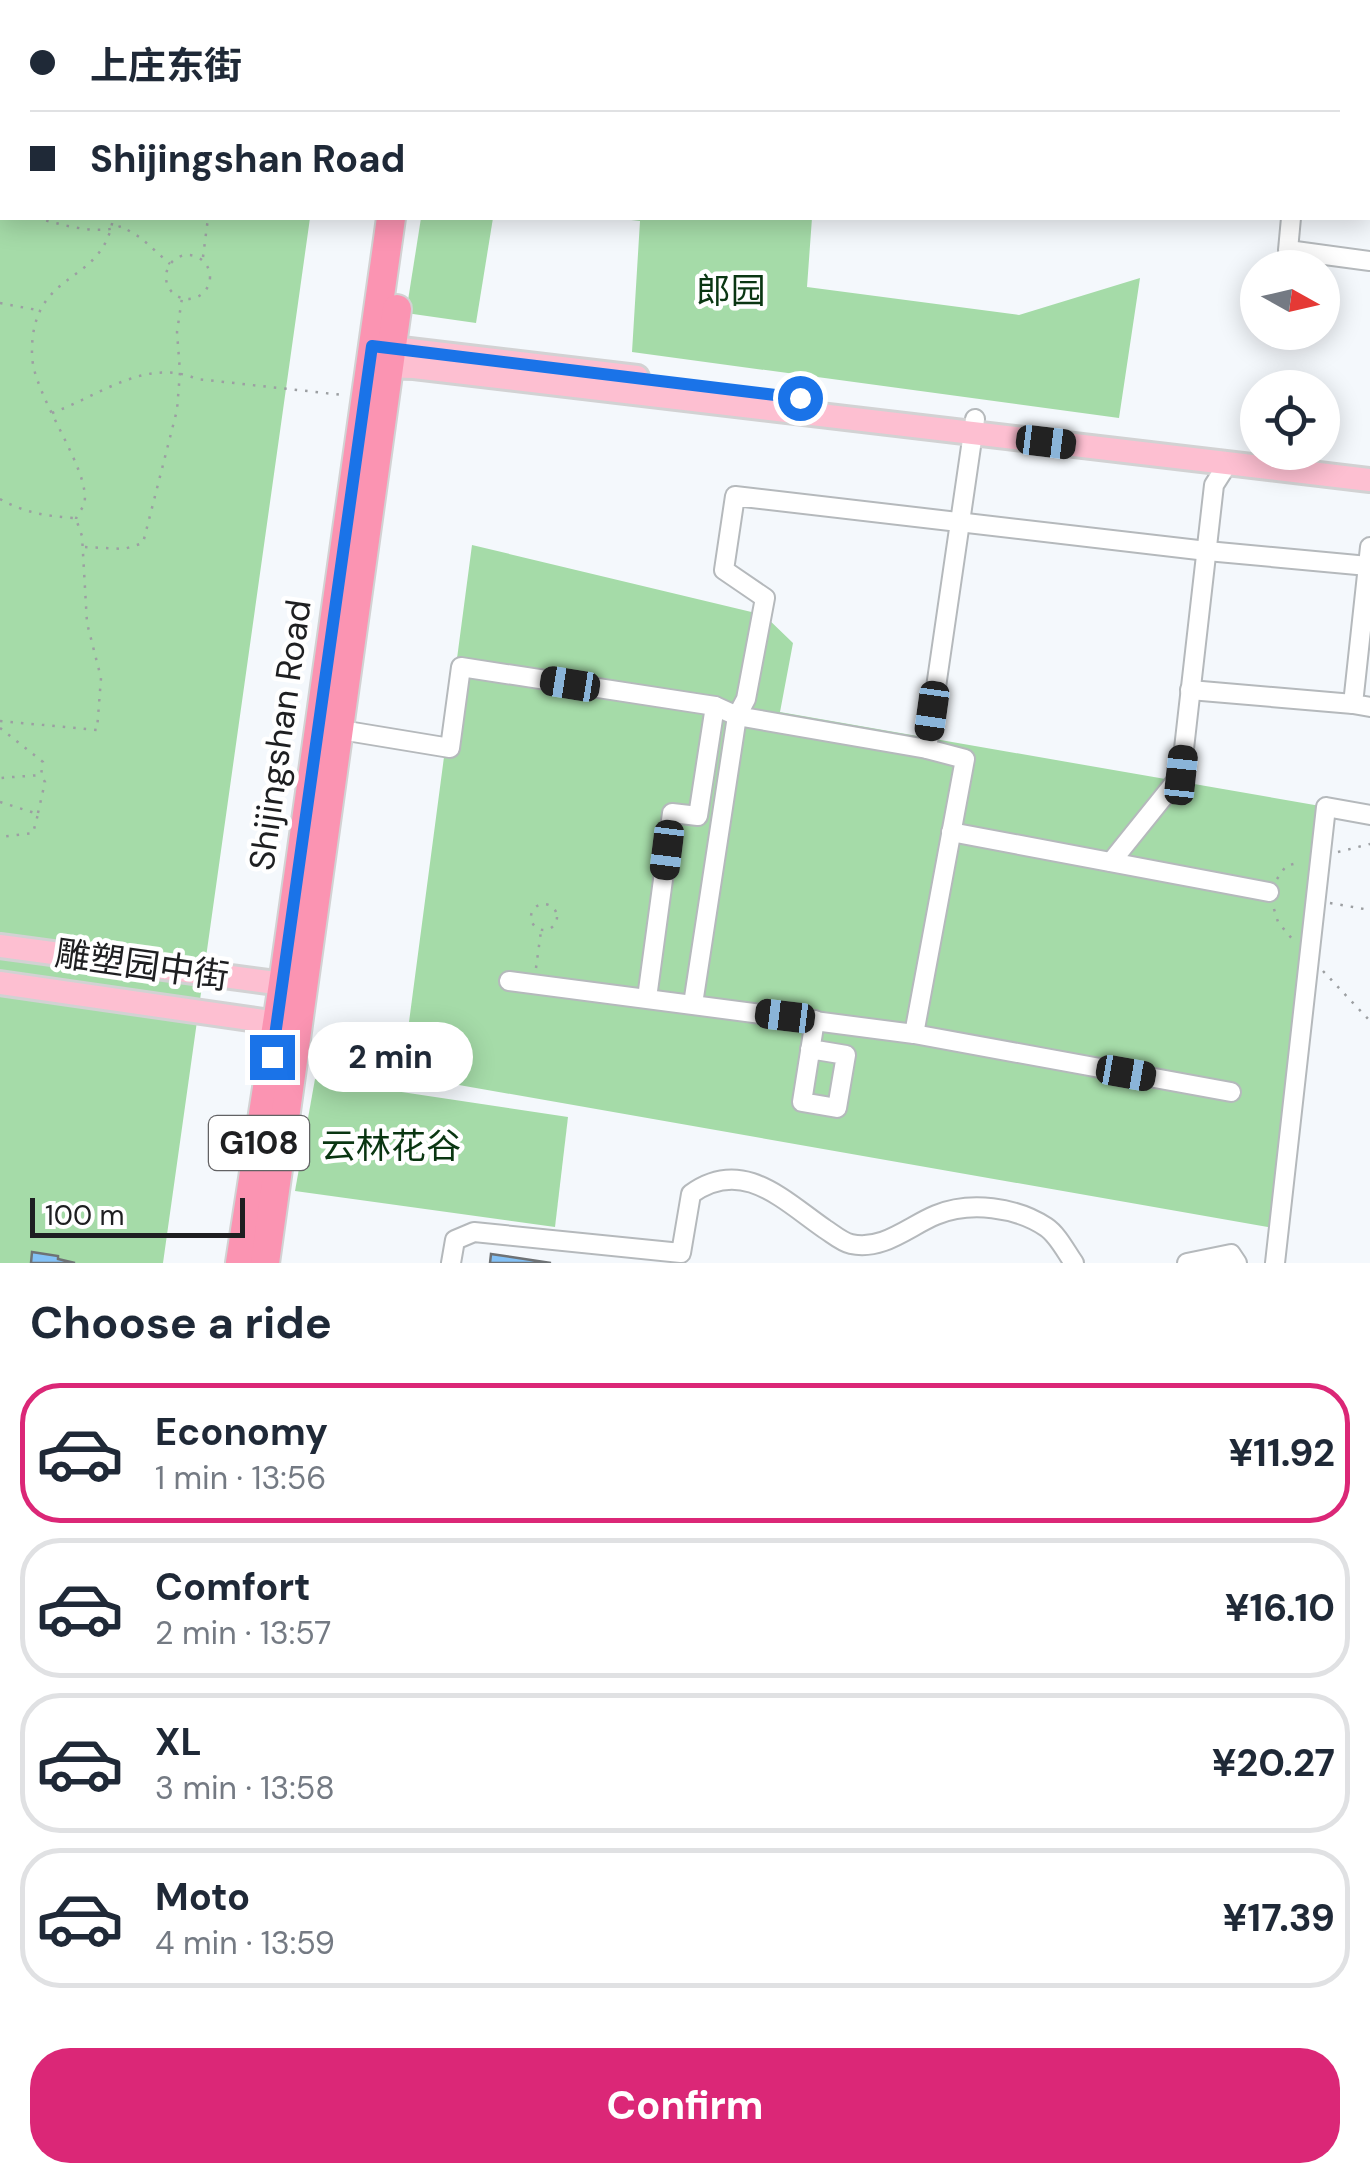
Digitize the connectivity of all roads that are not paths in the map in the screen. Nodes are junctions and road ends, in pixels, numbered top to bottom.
1 (391, 220) edge
2 (410, 220) edge
3 (1290, 220) edge
4 (1370, 261) edge
5 (381, 357) junction
6 (974, 426) junction
7 (1228, 463) junction
8 (1370, 466) edge
9 (1370, 480) edge
10 (959, 520) junction
11 (1207, 551) junction
12 (1369, 557) edge
13 (1190, 690) junction
14 (715, 706) junction
15 (1361, 706) edge
16 (737, 716) junction
17 (340, 730) junction
18 (926, 749) junction
19 (1370, 815) edge
20 (950, 832) junction
21 (1111, 862) junction
22 (1269, 892) dead end
23 (0, 946) edge
24 (508, 981) dead end
25 (0, 983) edge
26 (283, 984) junction
27 (648, 998) junction
28 (693, 1004) junction
29 (816, 1020) junction
30 (277, 1022) junction
31 (914, 1034) junction
32 (810, 1049) dead end
33 (1231, 1092) dead end
34 (240, 1263) edge
35 (264, 1263) edge
36 (450, 1263) edge
37 (1074, 1263) edge
38 (1187, 1263) edge
39 (1236, 1263) edge
40 (1275, 1263) edge

1 - 5 highway, Shijingshan Road / G108
2 - 5 highway, Shijingshan Road / G108
3 - 4 street
5 - 6 main road
5 - 17 highway, Shijingshan Road / G108
5 - 26 highway, Shijingshan Road / G108
6 - 7 main road
6 - 8 main road
6 - 10 street
7 - 9 main road
7 - 11 street
10 - 11 street
10 - 16 street
10 - 18 street
11 - 12 street
11 - 13 street
12 - 15 street
13 - 15 street
13 - 21 street
14 - 16 street
14 - 17 street
14 - 27 street
16 - 18 street
16 - 28 street
17 - 35 highway, Shijingshan Road / G108
18 - 20 street
19 - 40 street
20 - 21 street
20 - 31 street
21 - 22 street
23 - 26 main road, 雕塑园中街
24 - 27 street
25 - 30 main road, 雕塑园中街
26 - 30 highway, Shijingshan Road / G108
27 - 28 street
28 - 29 street
29 - 31 street
29 - 32 street
30 - 34 highway, Shijingshan Road / G108
31 - 33 street
36 - 37 street
38 - 39 street

